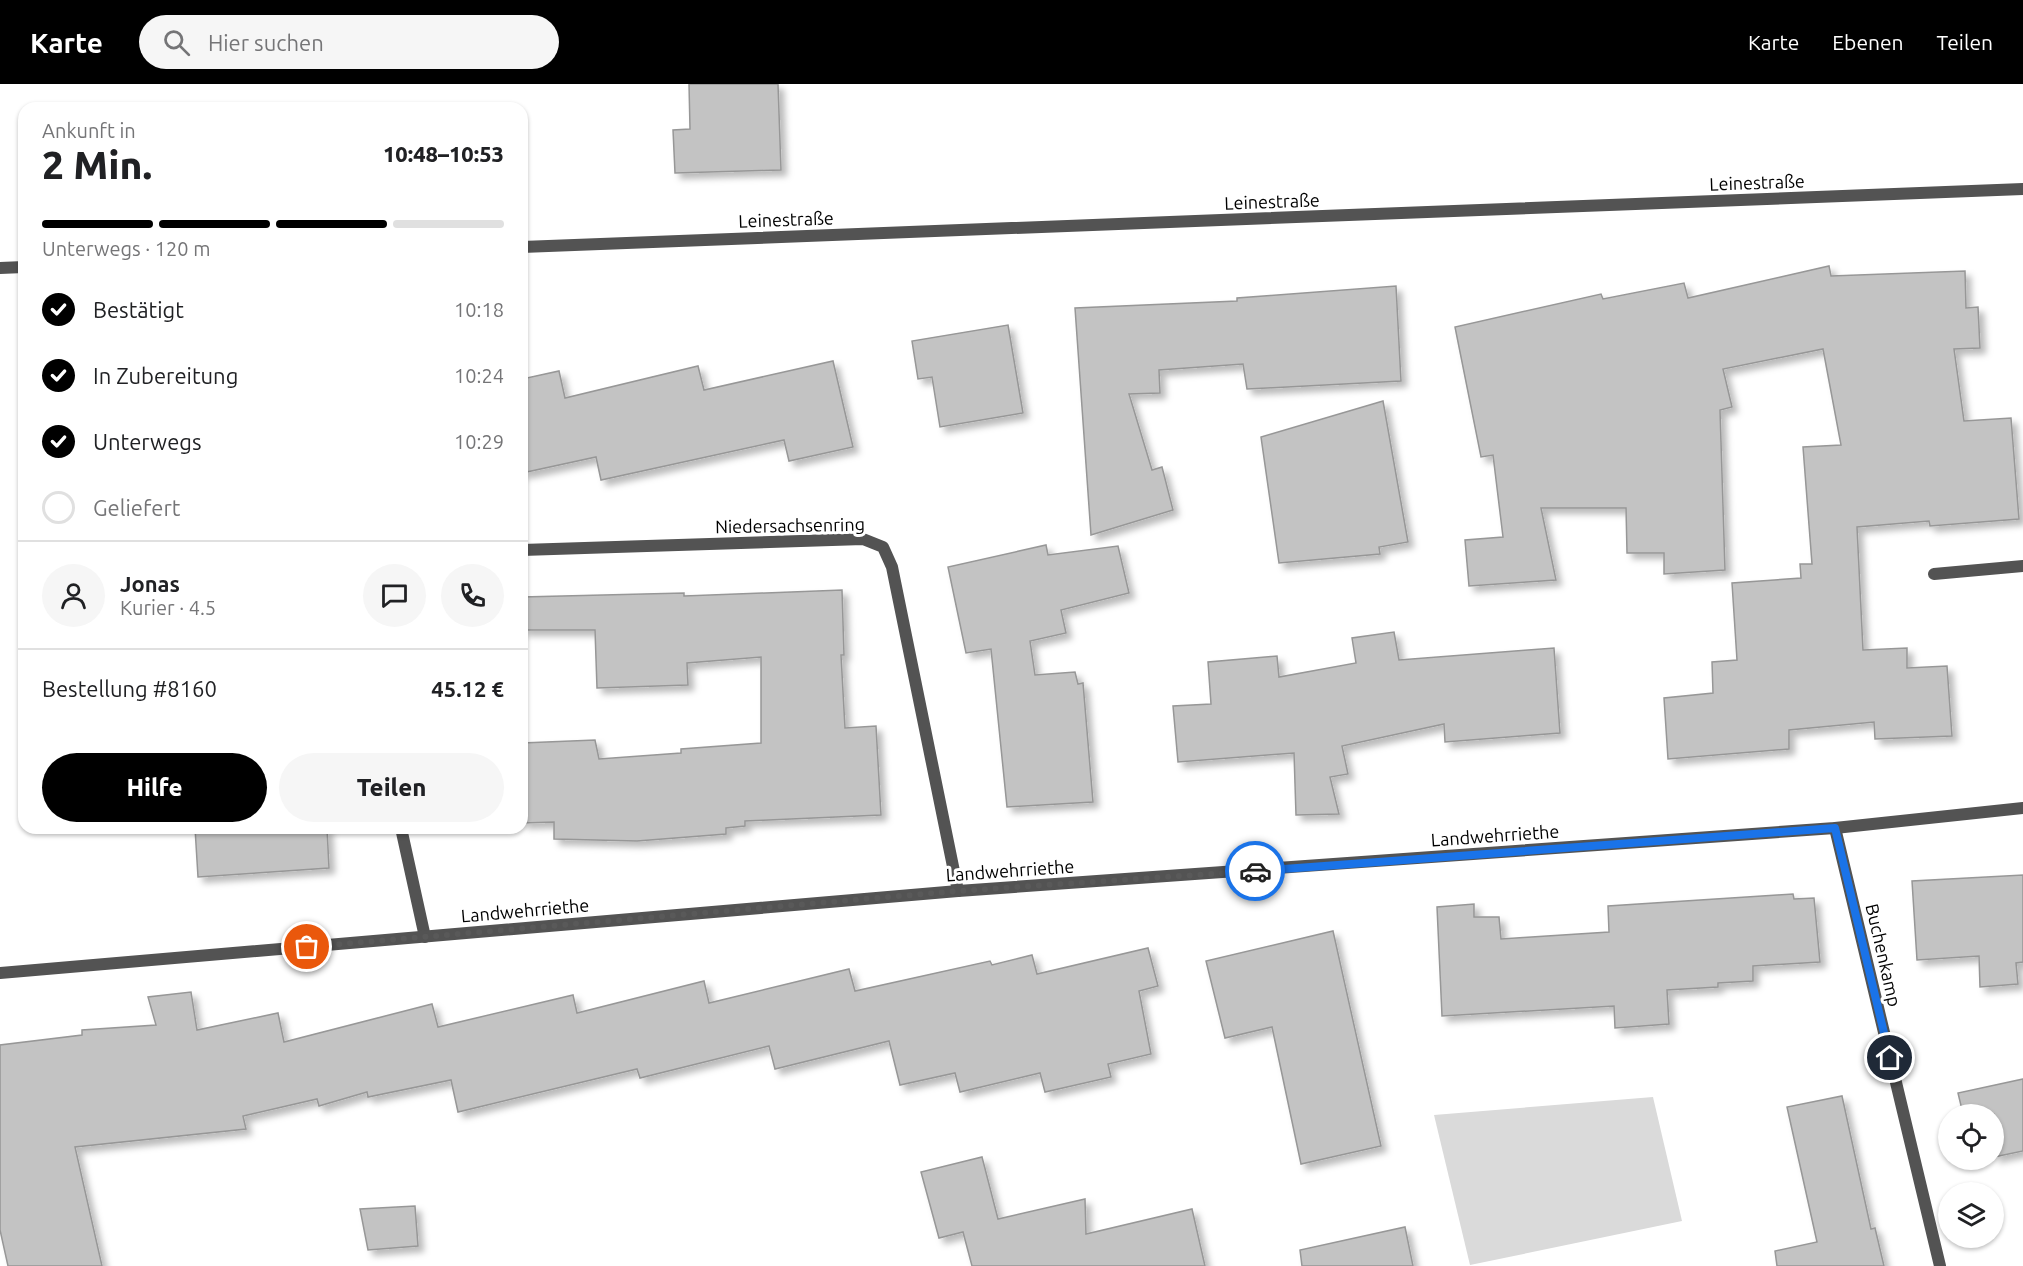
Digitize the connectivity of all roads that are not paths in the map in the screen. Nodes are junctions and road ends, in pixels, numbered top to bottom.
1 (2023, 189) edge
2 (528, 247) edge
3 (18, 267) edge
4 (0, 268) edge
5 (528, 550) edge
6 (2023, 566) edge
7 (1934, 574) dead end
8 (2023, 808) edge
9 (1835, 828) junction
10 (402, 834) edge
11 (958, 891) junction
12 (425, 937) junction
13 (0, 973) edge
14 (1940, 1266) edge

1 - 2 street, Leinestraße
3 - 4 street
5 - 11 street, Niedersachsenring
6 - 7 street
8 - 9 street, Landwehrriethe
9 - 11 street, Landwehrriethe
9 - 14 street, Buchenkamp
10 - 12 street
11 - 12 street, Landwehrriethe
12 - 13 street, Landwehrriethe

